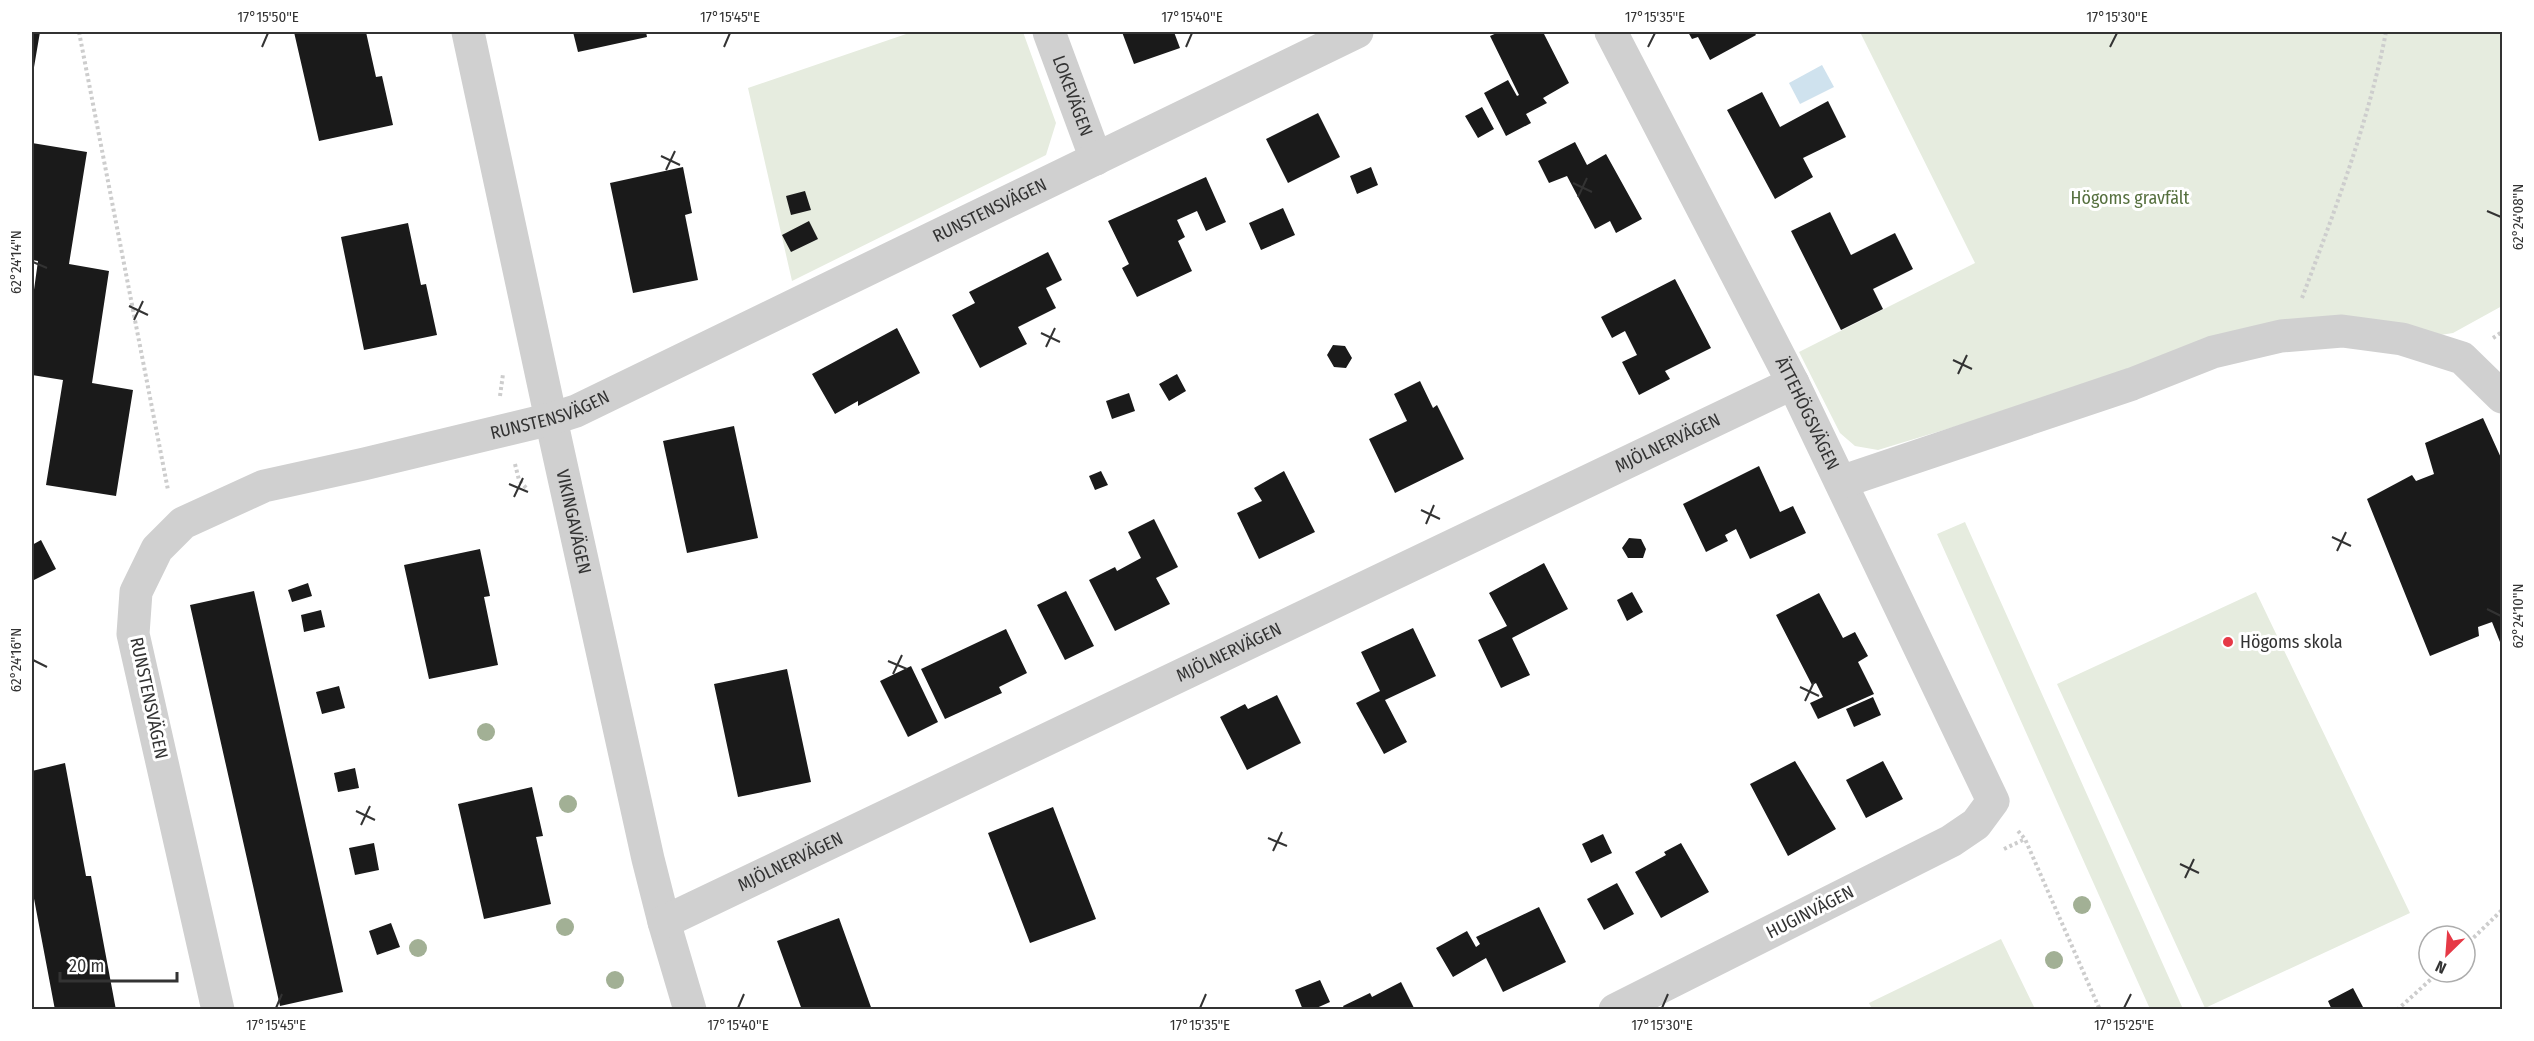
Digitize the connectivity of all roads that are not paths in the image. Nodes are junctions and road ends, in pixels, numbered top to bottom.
1 (468, 32) edge
2 (1049, 32) edge
3 (1357, 32) edge
4 (1611, 32) edge
5 (1096, 159) junction
6 (1793, 383) junction
7 (2502, 397) edge
8 (551, 419) junction
9 (1841, 482) junction
10 (1993, 801) joint
11 (664, 922) junction
12 (218, 1010) edge
13 (690, 1010) edge
14 (1616, 1010) edge

1 - 8 street, VIKINGAVÄGEN
2 - 5 street, LOKEVÄGEN
3 - 5 street, RUNSTENSVÄGEN
4 - 6 street, ÄTTEHÖGSVÄGEN
5 - 8 street, RUNSTENSVÄGEN
6 - 9 street, ÄTTEHÖGSVÄGEN
6 - 11 street, MJÖLNERVÄGEN
7 - 9 street
8 - 11 street, VIKINGAVÄGEN
8 - 12 street, RUNSTENSVÄGEN
9 - 10 street, ÄTTEHÖGSVÄGEN
10 - 14 street, HUGINVÄGEN
11 - 13 street, VIKINGAVÄGEN

